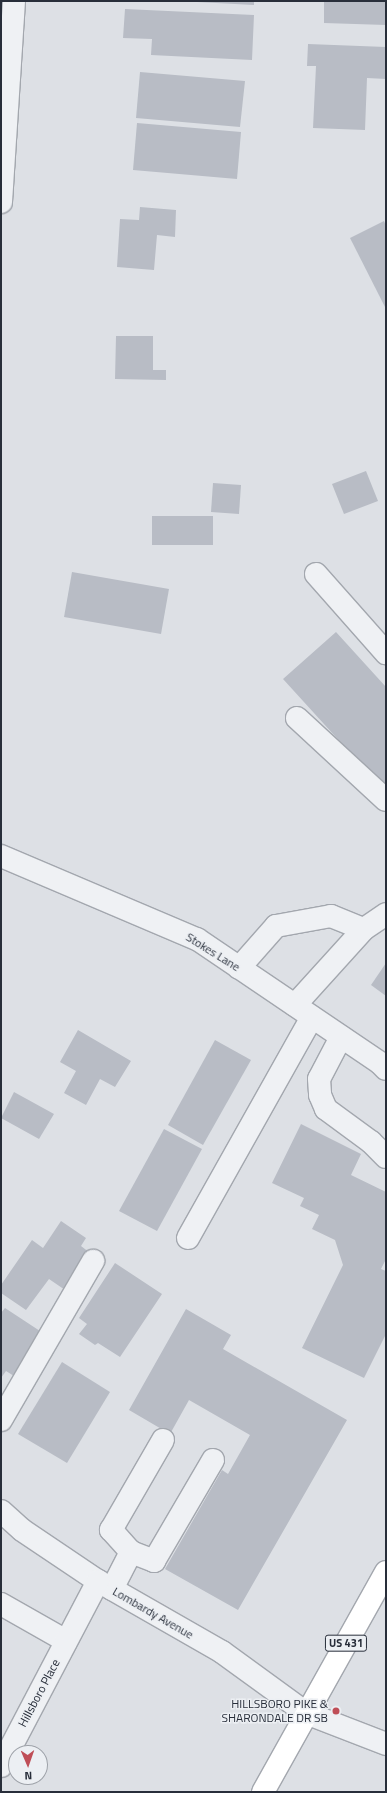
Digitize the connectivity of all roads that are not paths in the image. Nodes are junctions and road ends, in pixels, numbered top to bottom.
1 (14, 1) edge
2 (1, 202) edge
3 (316, 574) dead end
4 (386, 653) edge
5 (297, 718) dead end
6 (386, 800) edge
7 (1, 856) edge
8 (386, 914) edge
9 (364, 929) junction
10 (239, 968) junction
11 (304, 1011) junction
12 (341, 1037) junction
13 (386, 1069) edge
14 (386, 1157) edge
15 (188, 1238) dead end
16 (93, 1261) dead end
17 (1, 1420) edge
18 (163, 1440) dead end
19 (213, 1460) dead end
20 (1, 1511) edge
21 (131, 1552) junction
22 (386, 1572) edge
23 (105, 1585) junction
24 (1, 1604) edge
25 (70, 1633) junction
26 (306, 1713) junction
27 (386, 1744) edge
28 (1, 1766) edge
29 (263, 1792) edge

1 - 2 street
3 - 4 street
5 - 6 street
7 - 10 street, Stokes Lane
8 - 9 street
9 - 10 street
9 - 11 street
10 - 11 street, Stokes Lane
11 - 12 street, Stokes Lane
11 - 15 street
12 - 13 street, Stokes Lane
12 - 14 street
16 - 17 street
18 - 21 street
19 - 21 street
20 - 23 street, Lombardy Avenue
21 - 23 street, Hillsboro Place
22 - 26 main road, US 431
23 - 25 street, Hillsboro Place
23 - 26 street, Lombardy Avenue
24 - 25 street
25 - 28 street, Hillsboro Place
26 - 27 street, Lombardy Avenue
26 - 29 main road, US 431

